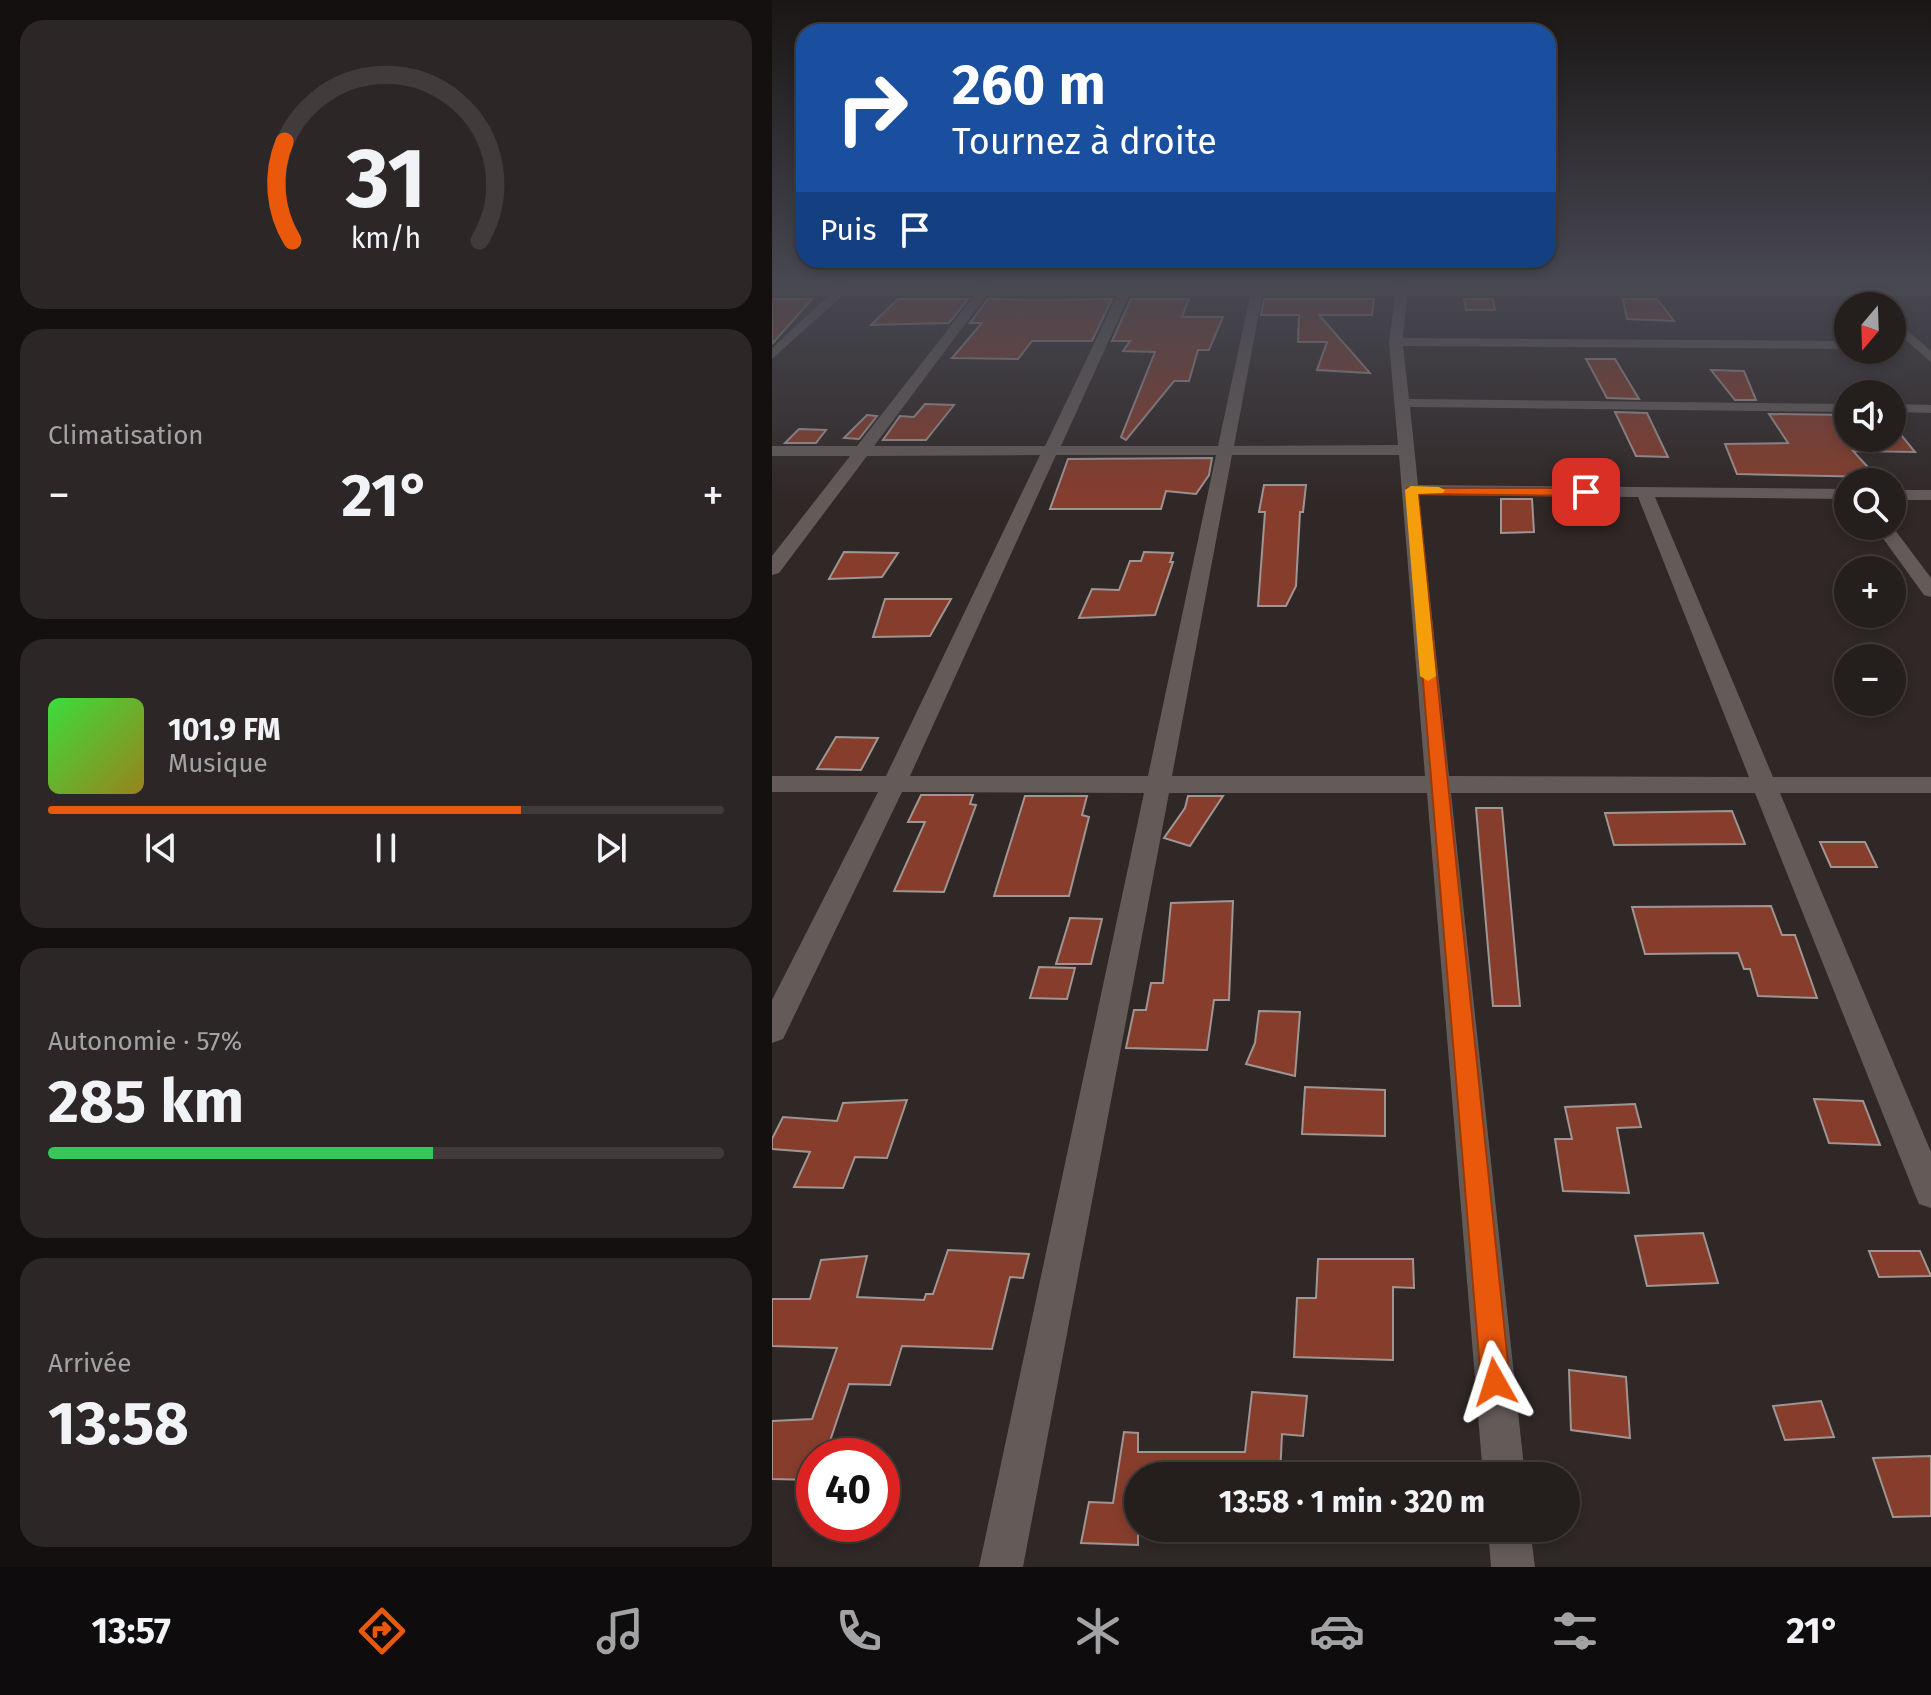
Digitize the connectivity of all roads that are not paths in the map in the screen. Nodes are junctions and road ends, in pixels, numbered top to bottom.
1 (934, 357) edge
2 (1094, 357) edge
3 (1244, 357) edge
4 (1397, 357) edge
5 (1402, 403) junction
6 (1834, 408) edge
7 (1906, 408) edge
8 (1931, 409) edge
9 (863, 450) junction
10 (1051, 450) junction
11 (1226, 450) junction
12 (1406, 450) junction
13 (772, 451) edge
14 (1411, 490) junction
15 (1644, 492) junction
16 (1834, 494) edge
17 (1906, 495) edge
18 (1931, 495) edge
19 (1893, 540) edge
20 (772, 569) edge
21 (1931, 591) edge
22 (772, 784) edge
23 (894, 784) junction
24 (1158, 785) junction
25 (1438, 785) junction
26 (1763, 785) junction
27 (1931, 785) edge
28 (772, 1030) edge
29 (1931, 1192) edge
30 (1503, 1462) edge
31 (1510, 1542) edge
32 (1001, 1567) edge
33 (1513, 1567) edge

1 - 9 street
2 - 10 street
3 - 11 street
4 - 5 street
5 - 6 street
5 - 12 street
7 - 8 street
9 - 10 street
9 - 13 street
9 - 20 street
10 - 11 street
10 - 23 street
11 - 12 street
11 - 24 street
12 - 14 street
14 - 15 street
14 - 25 street
15 - 16 street
15 - 26 street
17 - 18 street
19 - 21 street
22 - 23 street
23 - 24 street
23 - 28 street
24 - 25 street
24 - 32 street
25 - 26 street
25 - 30 street
26 - 27 street
26 - 29 street
31 - 33 street

